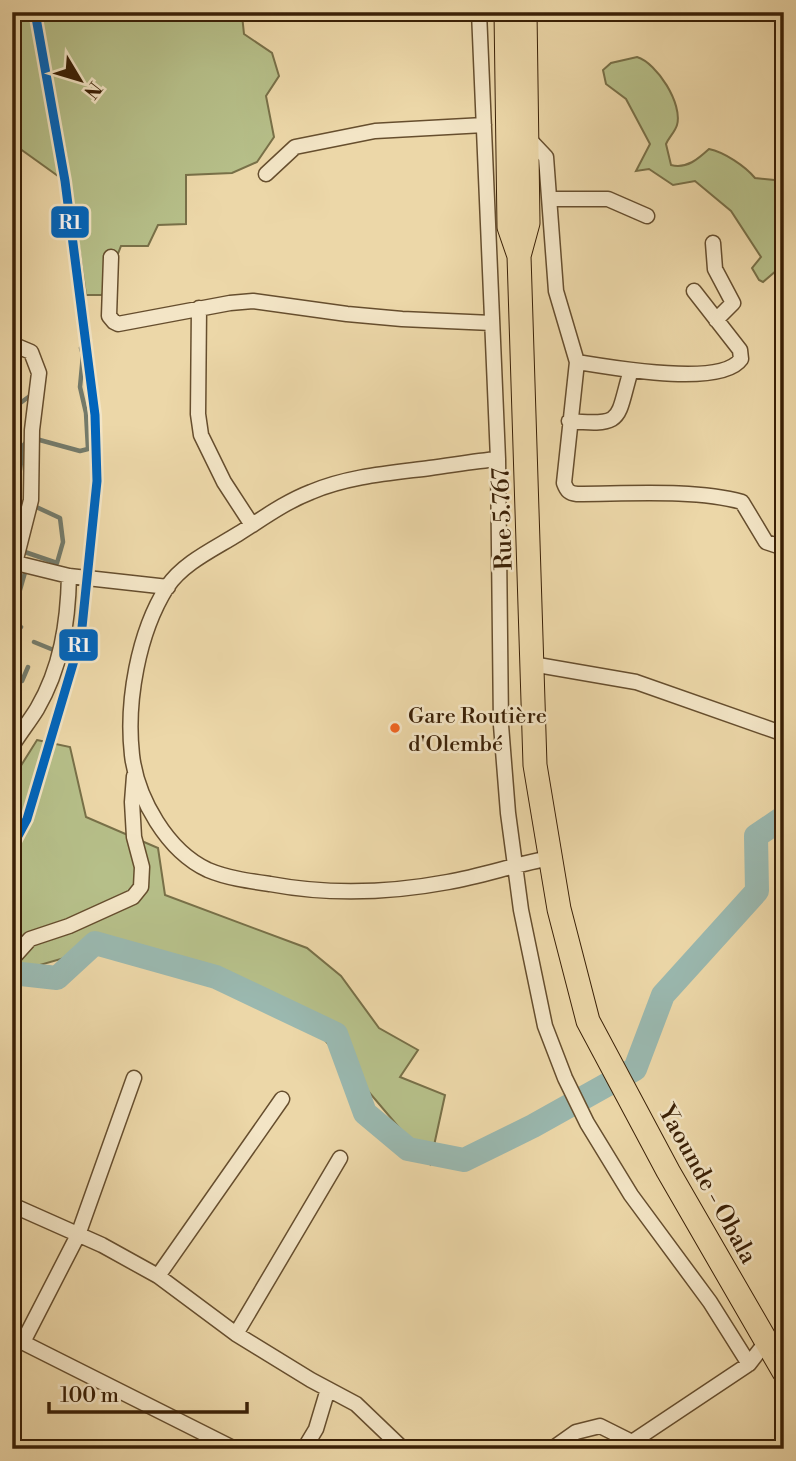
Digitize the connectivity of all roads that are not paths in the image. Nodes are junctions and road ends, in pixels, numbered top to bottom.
1 (479, 12) edge
2 (506, 12) edge
3 (526, 12) edge
4 (484, 125) junction
5 (528, 139) junction
6 (266, 174) dead end
7 (550, 199) junction
8 (646, 216) dead end
9 (713, 243) dead end
10 (519, 256) junction
11 (111, 257) dead end
12 (694, 291) dead end
13 (199, 309) junction
14 (716, 320) junction
15 (492, 323) junction
16 (12, 344) edge
17 (577, 362) junction
18 (631, 370) junction
19 (569, 421) junction
20 (498, 459) junction
21 (252, 525) junction
22 (784, 548) edge
23 (14, 563) edge
24 (69, 576) junction
25 (168, 587) junction
26 (532, 664) junction
27 (781, 728) edge
28 (12, 746) edge
29 (134, 775) junction
30 (551, 858) junction
31 (515, 864) junction
32 (12, 959) edge
33 (588, 1021) joint
34 (134, 1078) dead end
35 (282, 1099) dead end
36 (340, 1158) dead end
37 (12, 1205) edge
38 (78, 1235) junction
39 (158, 1276) junction
40 (236, 1334) junction
41 (17, 1339) edge
42 (766, 1342) junction
43 (749, 1364) junction
44 (784, 1372) edge
45 (328, 1389) junction
46 (234, 1449) edge
47 (304, 1449) edge
48 (403, 1449) edge
49 (552, 1449) edge

1 - 4 street
2 - 10 highway, Rue 5.767
3 - 5 highway
4 - 6 street
4 - 15 street
5 - 7 street
5 - 10 highway
7 - 8 street
7 - 17 street
9 - 14 street
10 - 26 highway, Rue 5.767
11 - 13 street
12 - 14 street
13 - 15 street
13 - 21 street
14 - 18 street
15 - 20 street
16 - 23 street
17 - 18 street
17 - 19 street
18 - 19 street
19 - 22 street
20 - 21 street
20 - 31 street
21 - 25 street
23 - 24 street
24 - 25 street
24 - 28 street
25 - 29 street
26 - 27 street
26 - 30 highway, Rue 5.767
29 - 31 street
29 - 32 street
30 - 31 street
30 - 33 highway, Rue 5.767
31 - 43 street
33 - 42 highway, Yaounde - Obala
34 - 38 street
35 - 39 street
36 - 40 street
37 - 38 street
38 - 39 street
38 - 41 street
39 - 40 street
40 - 45 street
41 - 46 street
42 - 43 street
42 - 44 highway, Yaounde - Obala
43 - 49 street
45 - 47 street
45 - 48 street

